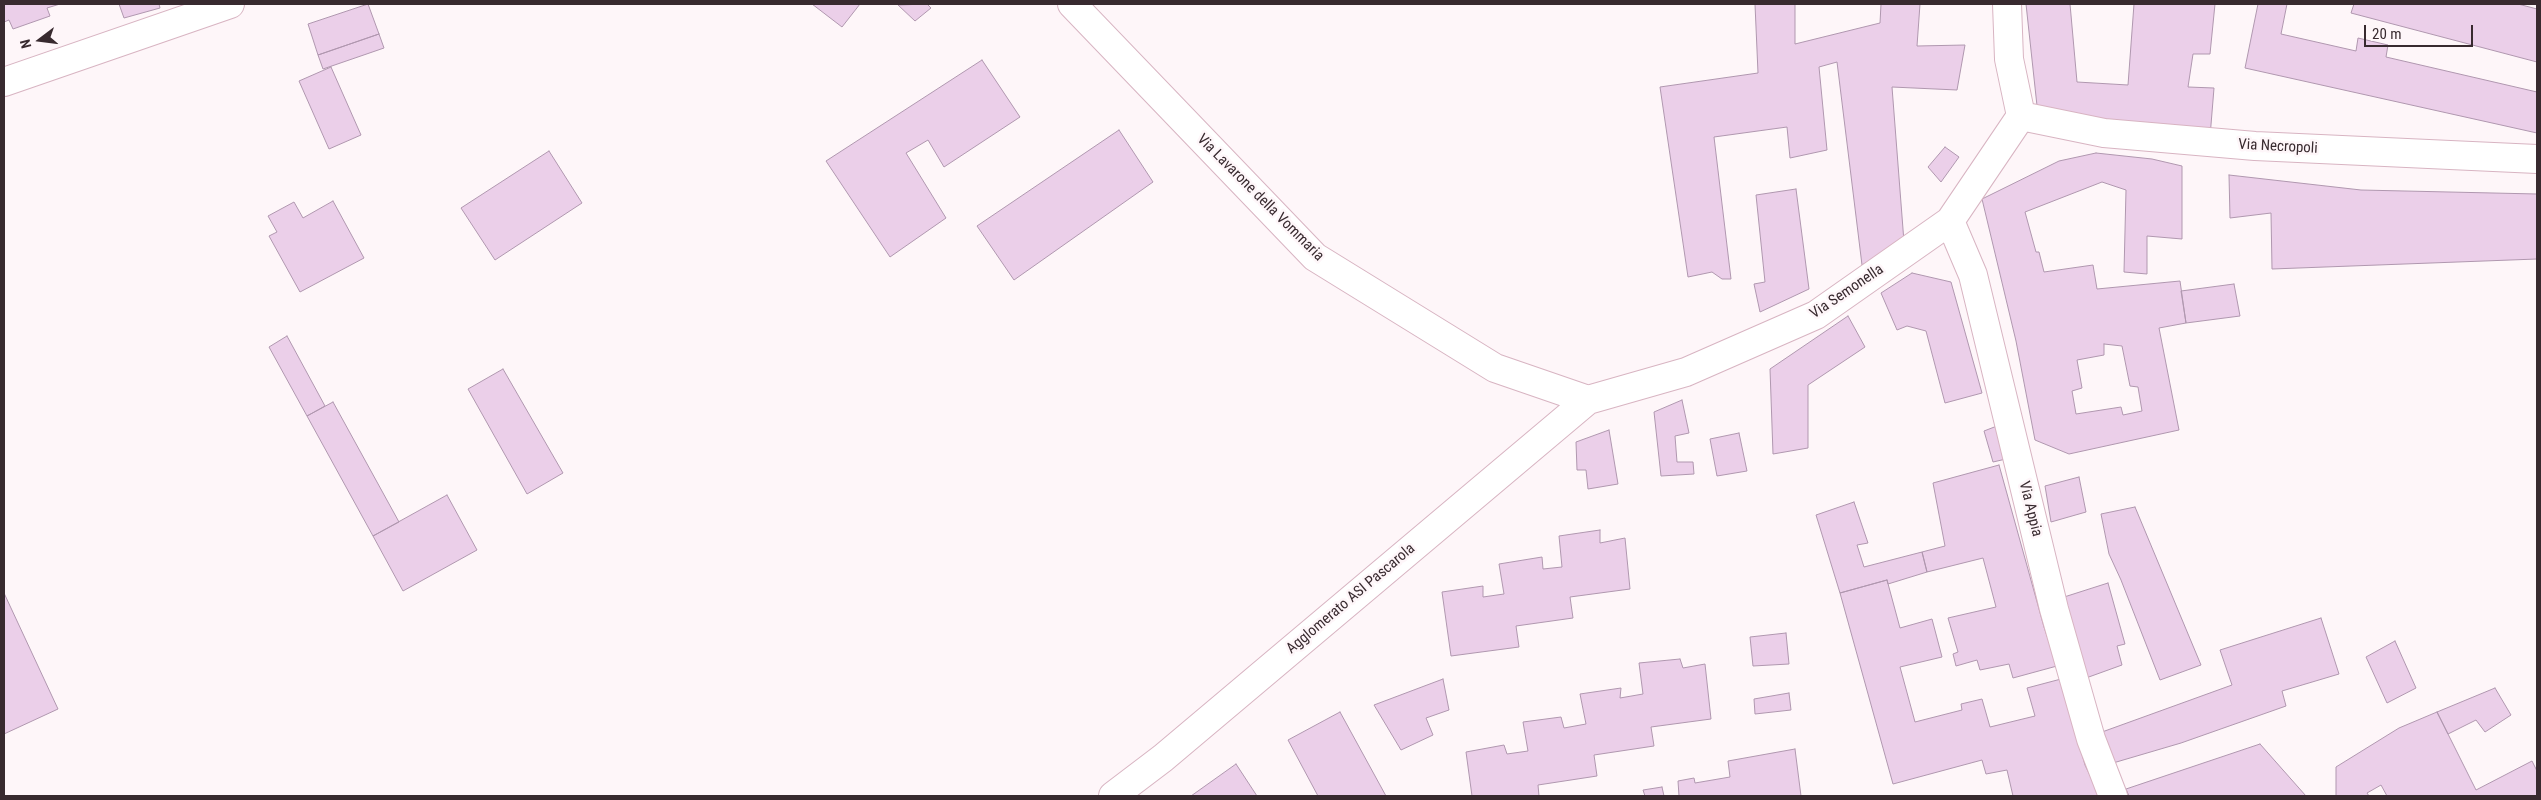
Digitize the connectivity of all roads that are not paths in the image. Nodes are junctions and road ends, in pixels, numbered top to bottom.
1 (230, 4) edge
2 (1072, 4) edge
3 (2007, 4) edge
4 (4, 82) edge
5 (2021, 116) junction
6 (2537, 159) edge
7 (1950, 221) junction
8 (1588, 400) junction
9 (1113, 796) edge
10 (2113, 796) edge

1 - 4 street
2 - 8 street, Via Lavarone della Vommaria
3 - 5 street
5 - 6 street, Via Necropoli
5 - 7 street, Via Semonella
7 - 8 street, Via Semonella
7 - 10 street, Via Appia
8 - 9 street, Agglomerato ASI Pascarola

